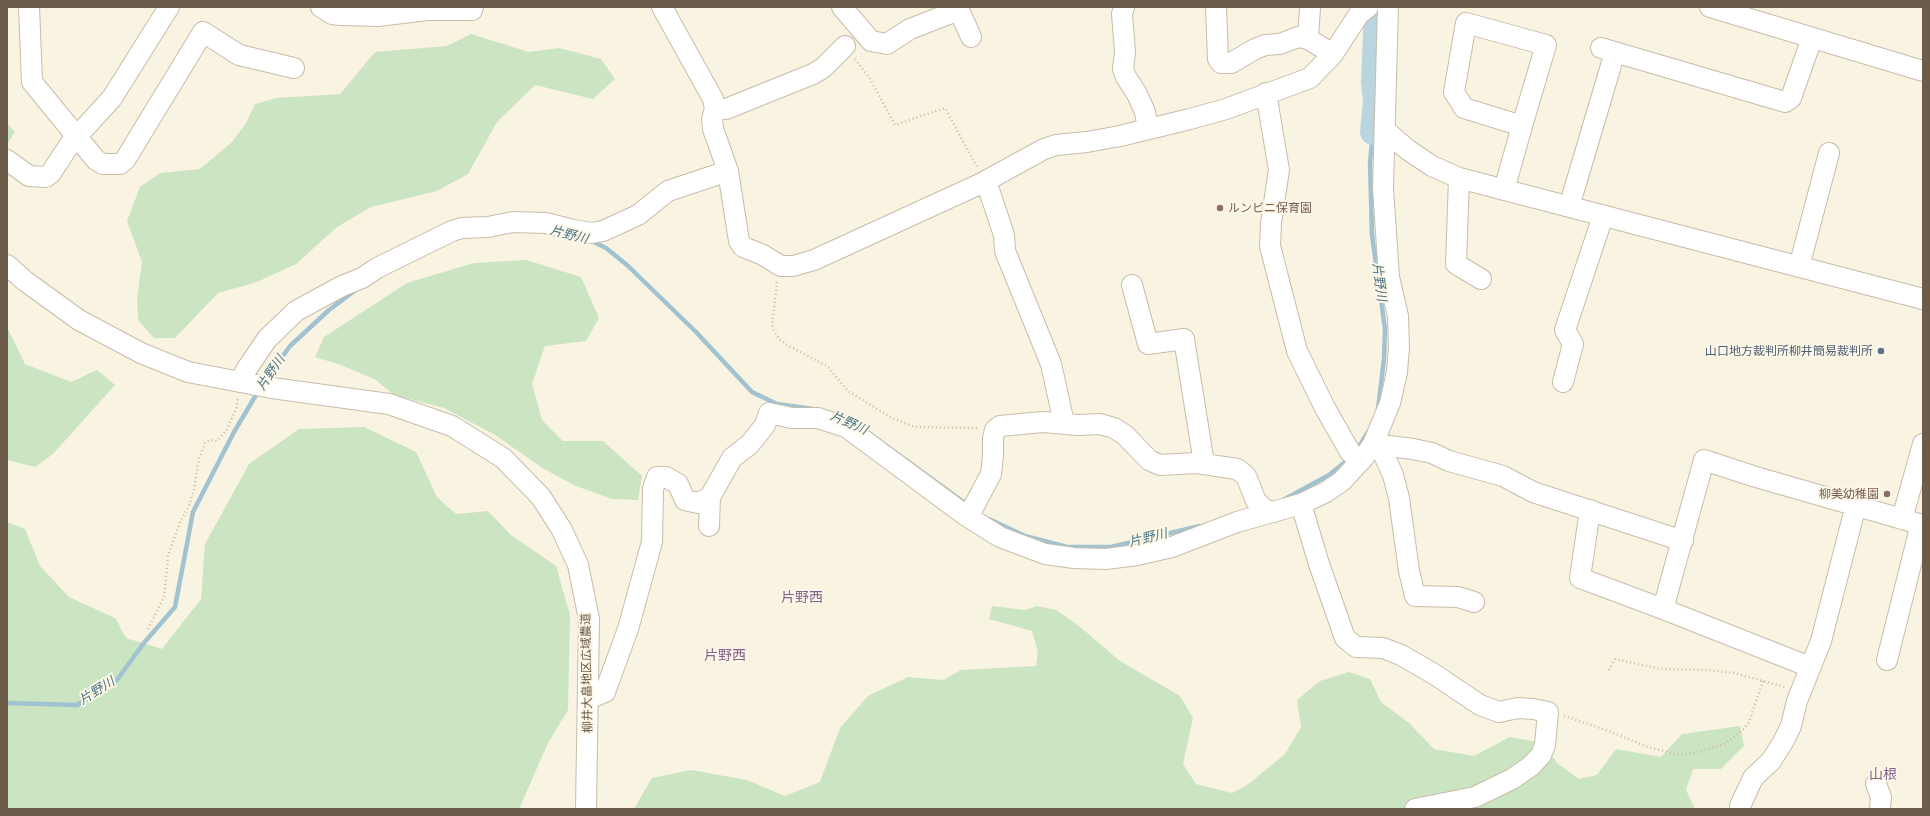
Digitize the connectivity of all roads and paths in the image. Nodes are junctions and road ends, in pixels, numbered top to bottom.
1 (29, 7) edge
2 (169, 7) edge
3 (321, 7) edge
4 (473, 7) edge
5 (662, 7) edge
6 (842, 7) edge
7 (1124, 7) edge
8 (1216, 7) edge
9 (1310, 7) edge
10 (1366, 7) edge
11 (1388, 7) edge
12 (1710, 7) edge
13 (390, 11) edge
14 (971, 37) dead end
15 (1812, 38) junction
16 (1308, 40) junction
17 (844, 46) joint
18 (1333, 54) junction
19 (294, 68) dead end
20 (1923, 71) edge
21 (1266, 93) junction
22 (715, 109) junction
23 (1522, 126) junction
24 (1148, 129) junction
25 (1385, 130) junction
26 (77, 135) junction
27 (1829, 153) dead end
28 (7, 160) edge
29 (728, 171) junction
30 (1459, 178) junction
31 (986, 181) junction
32 (1504, 190) junction
33 (1569, 207) junction
34 (1603, 216) junction
35 (7, 265) edge
36 (781, 266) junction
37 (1799, 267) junction
38 (1481, 279) dead end
39 (1132, 285) dead end
40 (1923, 299) edge
41 (1563, 382) dead end
42 (255, 384) junction
43 (1064, 423) junction
44 (995, 430) junction
45 (1373, 444) junction
46 (1923, 444) edge
47 (1356, 457) junction
48 (1202, 464) junction
49 (710, 497) junction
50 (1301, 504) junction
51 (1856, 505) junction
52 (1590, 510) junction
53 (970, 512) junction
54 (1274, 512) junction
55 (1915, 523) edge
56 (708, 526) dead end
57 (1683, 540) junction
58 (1474, 602) dead end
59 (1663, 609) junction
60 (148, 629) dead end
61 (1887, 660) dead end
62 (1810, 667) junction
63 (1610, 670) dead end
64 (1763, 680) junction
65 (1801, 691) junction
66 (588, 699) junction
67 (1548, 712) junction
68 (1876, 784) dead end
69 (1740, 806) dead end
70 (586, 809) edge
71 (1415, 809) edge
72 (1880, 809) edge

1 - 26 street
2 - 26 street
3 - 13 street
4 - 13 street
5 - 22 street
6 - 14 street
7 - 24 street
8 - 16 street
9 - 16 street
10 - 18 street
11 - 25 street
12 - 15 street
15 - 20 street
15 - 33 street
16 - 18 street
17 - 22 street
17 - 31 path
18 - 21 street
19 - 26 street
21 - 24 street
21 - 47 street
22 - 29 street
23 - 23 street
23 - 32 street
24 - 31 street
25 - 30 street
25 - 45 street
26 - 28 street
27 - 37 street
29 - 36 street
29 - 42 street
30 - 32 street
30 - 38 street
31 - 36 street
31 - 43 street
32 - 33 street
33 - 34 street
34 - 37 street
34 - 41 street
35 - 42 street, 柳井大畠地区広域農道
36 - 44 path
37 - 40 street
39 - 48 street
42 - 60 path
42 - 66 street, 柳井大畠地区広域農道
43 - 44 street
43 - 48 street
44 - 53 street
45 - 47 street
45 - 52 street
45 - 58 street
46 - 55 street
47 - 50 street
48 - 54 street
49 - 53 street
49 - 56 street
49 - 66 street
50 - 54 street
50 - 67 street
51 - 55 street
51 - 57 street
51 - 62 street
52 - 57 street
52 - 59 street
53 - 54 street
55 - 61 street
57 - 59 street
59 - 62 street
62 - 65 street
63 - 64 path
64 - 65 path
64 - 67 path
65 - 69 street
66 - 70 street, 柳井大畠地区広域農道
67 - 71 street
68 - 72 street

